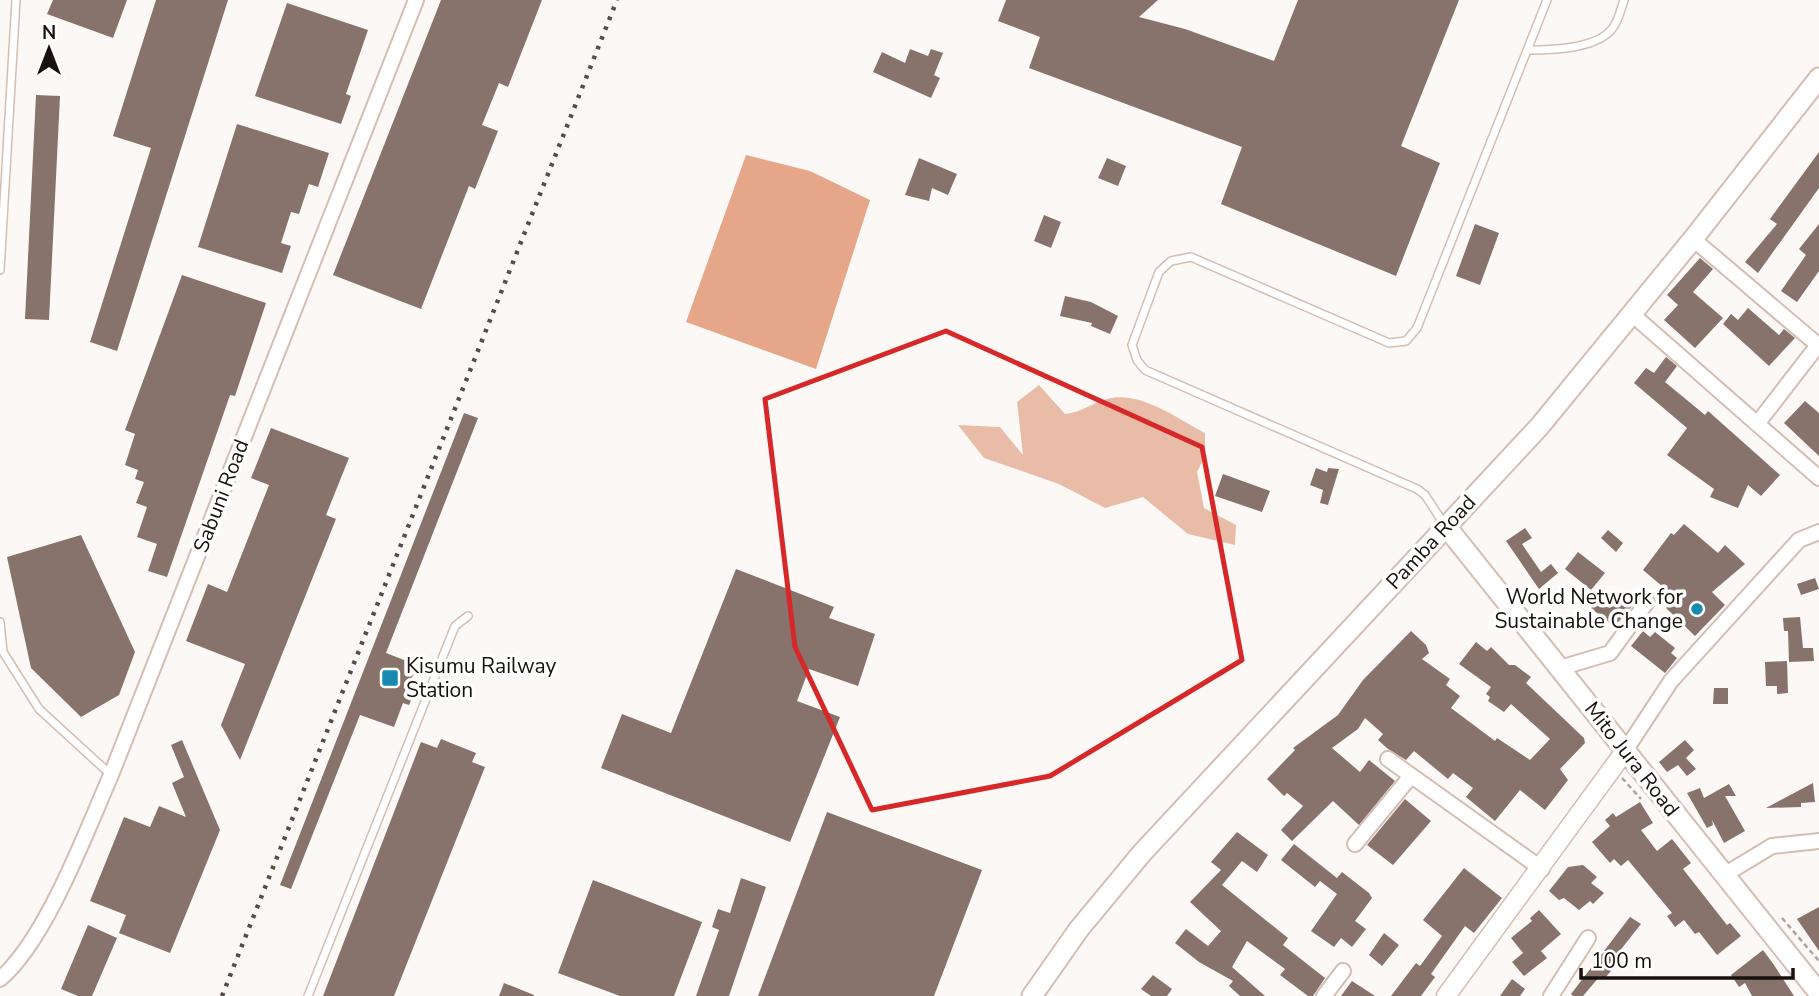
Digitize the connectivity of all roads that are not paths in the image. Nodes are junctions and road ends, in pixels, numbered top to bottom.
1 (16, 0) edge
2 (416, 0) edge
3 (1547, 0) edge
4 (1624, 0) edge
5 (1530, 50) junction
6 (1819, 78) edge
7 (1693, 239) junction
8 (0, 270) edge
9 (1633, 315) junction
10 (1818, 346) edge
11 (1757, 424) junction
12 (1819, 478) edge
13 (1445, 525) junction
14 (1819, 532) edge
15 (1647, 603) dead end
16 (468, 616) dead end
17 (0, 622) edge
18 (1560, 668) junction
19 (1625, 751) junction
20 (1388, 758) dead end
21 (111, 775) junction
22 (1411, 776) junction
23 (1819, 841) edge
24 (1355, 844) dead end
25 (1542, 869) junction
26 (1724, 875) junction
27 (1588, 938) dead end
28 (1343, 971) dead end
29 (0, 979) edge
30 (1819, 993) edge
31 (308, 996) edge
32 (1032, 996) edge
33 (1324, 996) edge
34 (1446, 996) edge
35 (1551, 996) edge

1 - 8 lane
2 - 21 street, Sabuni Road
3 - 5 lane
4 - 5 lane
5 - 13 lane
6 - 7 main road, Pamba Road
7 - 9 main road, Pamba Road
7 - 10 street
9 - 11 street
9 - 13 main road, Pamba Road
10 - 11 street
11 - 12 street
13 - 18 main road, Mito Jura Road
13 - 32 main road, Pamba Road
14 - 19 street
15 - 18 street
16 - 31 lane
17 - 21 lane
18 - 19 main road, Mito Jura Road
19 - 25 street
19 - 26 main road, Mito Jura Road
20 - 22 street
21 - 29 street, Sabuni Road
22 - 24 street
22 - 25 street
23 - 26 street
25 - 34 street
26 - 30 main road, Mito Jura Road
27 - 35 street
28 - 33 street

